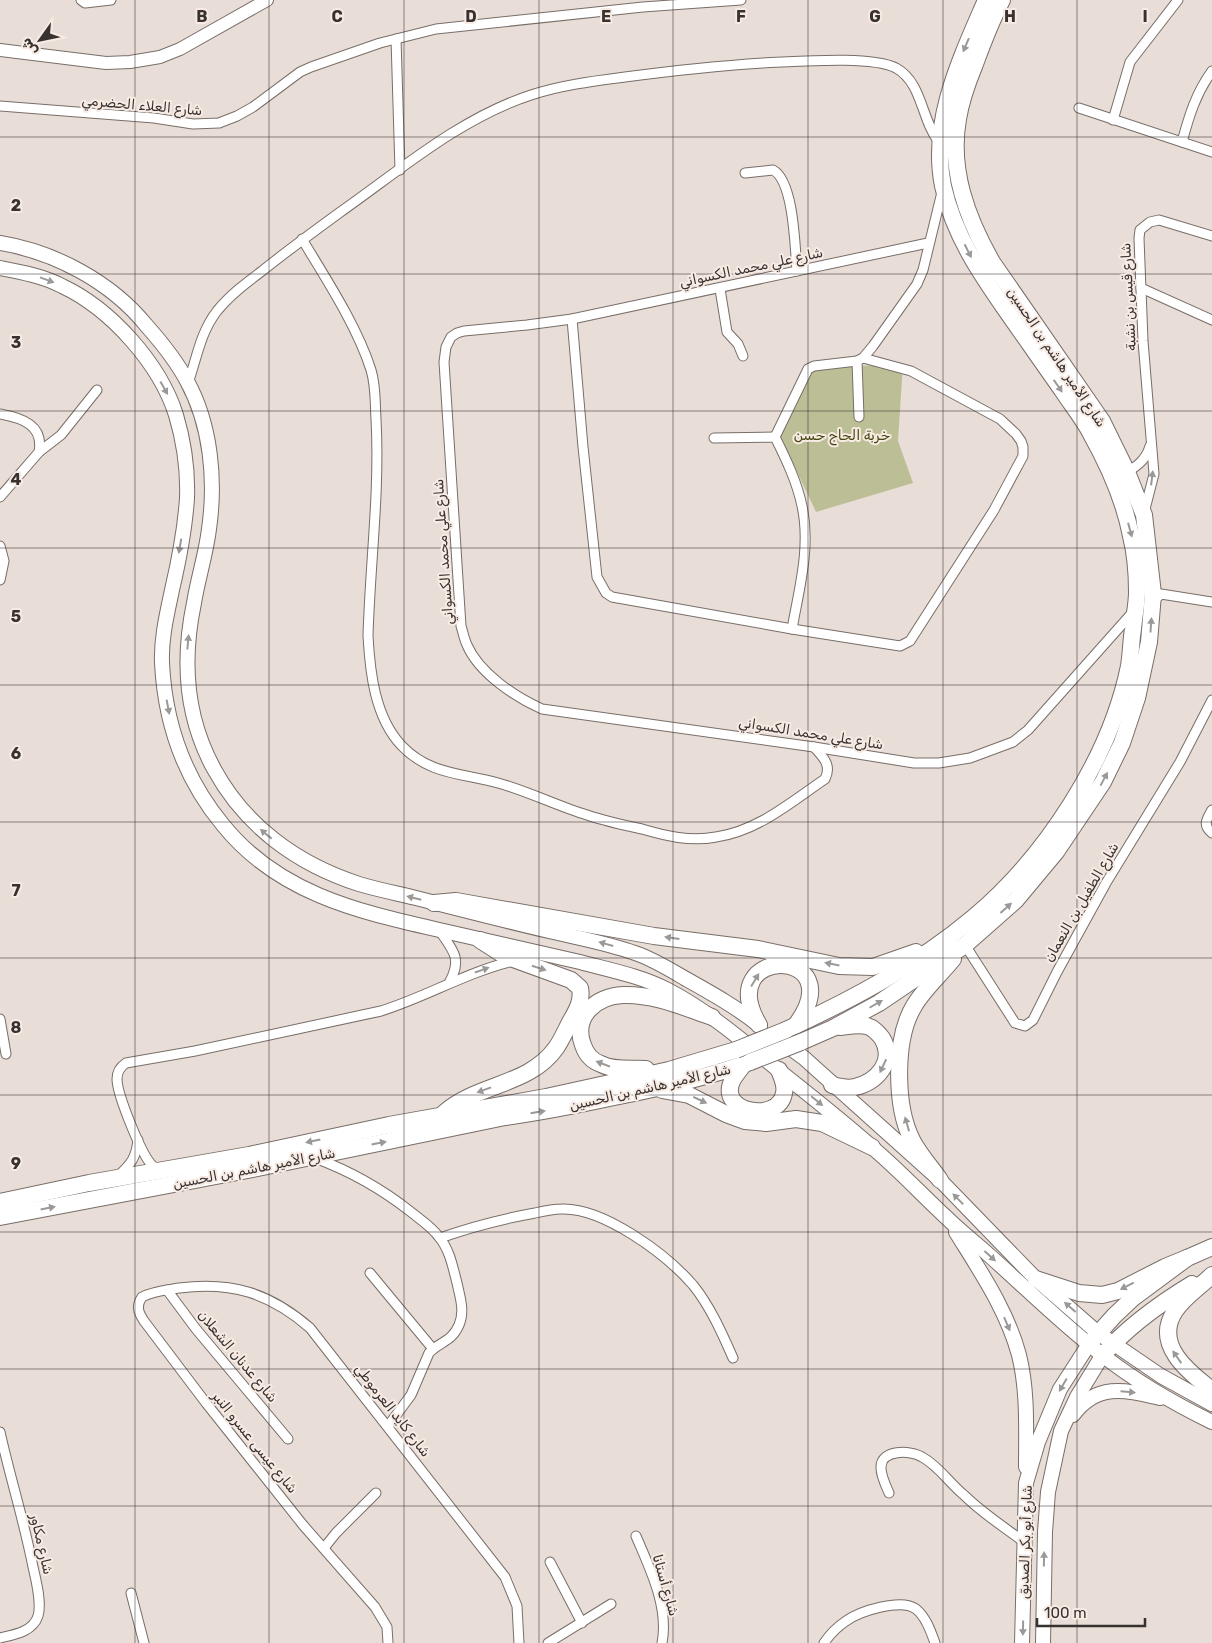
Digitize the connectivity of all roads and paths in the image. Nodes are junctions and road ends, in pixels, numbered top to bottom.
1 (82, 0) edge
2 (111, 0) edge
3 (267, 0) edge
4 (741, 0) edge
5 (986, 0) edge
6 (1002, 0) edge
7 (1178, 0) edge
8 (396, 39) junction
9 (0, 50) edge
10 (1212, 71) edge
11 (0, 106) edge
12 (1079, 108) dead end
13 (1113, 120) junction
14 (1182, 142) junction
15 (940, 143) junction
16 (1212, 152) edge
17 (400, 170) junction
18 (745, 173) dead end
19 (943, 185) junction
20 (936, 214) junction
21 (956, 225) junction
22 (1212, 236) edge
23 (302, 239) junction
24 (0, 243) edge
25 (928, 243) junction
26 (0, 268) edge
27 (797, 272) junction
28 (1141, 288) junction
29 (720, 289) junction
30 (572, 319) junction
31 (1212, 320) edge
32 (743, 356) dead end
33 (860, 359) junction
34 (188, 383) junction
35 (97, 390) dead end
36 (0, 414) edge
37 (859, 418) dead end
38 (714, 438) dead end
39 (775, 438) junction
40 (1152, 441) junction
41 (39, 452) junction
42 (1127, 472) junction
43 (0, 497) edge
44 (1144, 515) junction
45 (0, 546) edge
46 (1150, 567) junction
47 (0, 580) edge
48 (1171, 596) junction
49 (1157, 598) junction
50 (1212, 602) edge
51 (1135, 609) junction
52 (1118, 628) junction
53 (792, 629) junction
54 (1132, 638) junction
55 (1212, 700) edge
56 (814, 747) junction
57 (1212, 810) edge
58 (1212, 833) edge
59 (434, 903) junction
60 (439, 930) junction
61 (480, 940) junction
62 (945, 940) junction
63 (965, 944) junction
64 (516, 960) junction
65 (449, 984) junction
66 (712, 1017) junction
67 (0, 1019) edge
68 (759, 1025) junction
69 (790, 1028) junction
70 (833, 1028) junction
71 (6, 1054) dead end
72 (744, 1058) junction
73 (669, 1070) junction
74 (779, 1070) junction
75 (832, 1085) junction
76 (652, 1089) junction
77 (442, 1116) junction
78 (138, 1140) junction
79 (872, 1147) junction
80 (345, 1150) junction
81 (312, 1157) junction
82 (341, 1169) junction
83 (165, 1170) junction
84 (115, 1179) junction
85 (940, 1180) junction
86 (0, 1202) edge
87 (0, 1217) edge
88 (949, 1221) junction
89 (440, 1238) junction
90 (1212, 1247) edge
91 (1187, 1258) junction
92 (370, 1273) dead end
93 (1212, 1275) edge
94 (1036, 1278) junction
95 (167, 1290) junction
96 (1094, 1338) junction
97 (433, 1349) junction
98 (1108, 1350) junction
99 (733, 1358) dead end
100 (1212, 1390) edge
101 (1170, 1401) junction
102 (1212, 1404) edge
103 (1212, 1422) edge
104 (388, 1426) junction
105 (1061, 1431) junction
106 (0, 1434) edge
107 (288, 1439) dead end
108 (1026, 1483) junction
109 (376, 1492) dead end
110 (889, 1493) dead end
111 (636, 1536) dead end
112 (1024, 1542) junction
113 (324, 1548) junction
114 (550, 1562) dead end
115 (131, 1593) dead end
116 (611, 1604) dead end
117 (582, 1622) junction
118 (0, 1638) edge
119 (144, 1643) edge
120 (388, 1643) edge
121 (519, 1643) edge
122 (548, 1643) edge
123 (662, 1643) edge
124 (824, 1643) edge
125 (935, 1643) edge
126 (1022, 1643) edge
127 (1043, 1643) edge

1 - 2 street
3 - 9 street
4 - 8 street, شارع العلاء الحضرمي
5 -> 15 highway, شارع الأمير هاشم بن الحسين
6 - 42 highway, شارع الأمير هاشم بن الحسين
7 - 13 street
8 - 11 street, شارع العلاء الحضرمي
8 - 17 street
10 - 14 street
12 - 13 street
13 - 14 street
14 - 16 street
15 - 17 street
15 - 19 highway, شارع الأمير هاشم بن الحسين
17 - 23 street
18 - 27 street
19 - 20 street
19 - 21 highway, شارع الأمير هاشم بن الحسين
20 - 21 street
20 - 25 street
21 -> 51 highway, شارع الأمير هاشم بن الحسين
22 - 28 street, شارع قيس بن نشبة
23 - 34 street
23 - 56 street
24 - 34 main road
25 - 27 street, شارع علي محمد الكسواني
25 - 33 street
26 -> 60 main road
27 - 29 street, شارع علي محمد الكسواني
28 - 31 street
28 - 40 street, شارع قيس بن نشبة
29 - 30 street, شارع علي محمد الكسواني
29 - 32 street
30 - 53 street
30 - 56 street, شارع علي محمد الكسواني
33 - 37 street
33 - 39 street
33 - 53 street
59 -> 34 main road
35 - 41 street
36 - 41 street
38 - 39 street
39 - 53 street
40 - 42 street
44 -> 40 street, شارع قيس بن نشبة
41 - 43 street
42 - 44 highway, شارع الأمير هاشم بن الحسين
44 - 46 highway, شارع الأمير هاشم بن الحسين
45 - 47 street
46 - 48 street
46 - 49 highway, شارع الأمير هاشم بن الحسين
48 - 49 street
48 - 50 street
63 -> 49 highway, شارع الأمير هاشم بن الحسين
51 - 52 street, شارع علي محمد الكسواني
51 - 54 highway, شارع الأمير هاشم بن الحسين
52 - 54 street
52 - 56 street, شارع علي محمد الكسواني
54 - 62 highway, شارع الأمير هاشم بن الحسين
55 - 63 street, شارع الطفيل بن النعمان
57 - 58 street
62 -> 59 highway
68 -> 59 main road
60 - 61 main road
60 - 65 street
61 - 64 highway
61 - 66 main road
62 - 69 highway, شارع الأمير هاشم بن الحسين
70 -> 63 highway, شارع الأمير هاشم بن الحسين
85 -> 63 highway
65 -> 64 street
64 -> 77 highway
65 - 78 street
73 -> 66 highway
66 - 74 main road
67 - 71 street
68 -> 69 highway
68 - 75 main road
69 - 72 highway, شارع الأمير هاشم بن الحسين, bridge
70 - 72 highway, شارع الأمير هاشم بن الحسين, bridge
70 -> 75 highway
72 - 73 highway, شارع الأمير هاشم بن الحسين
72 - 74 highway
72 - 76 highway, شارع الأمير هاشم بن الحسين
73 - 77 highway, شارع الأمير هاشم بن الحسين
74 -> 79 main road
75 - 85 main road
76 -> 79 highway
80 -> 76 highway, شارع الأمير هاشم بن الحسين
77 -> 83 highway, شارع الأمير هاشم بن الحسين
78 - 83 street
78 - 84 street
79 - 88 main road
80 - 81 highway, شارع الأمير هاشم بن الحسين
80 - 82 street
81 - 82 street
87 -> 81 highway, شارع الأمير هاشم بن الحسين
82 - 89 street
83 - 84 highway, شارع الأمير هاشم بن الحسين
84 - 86 highway, شارع الأمير هاشم بن الحسين
94 -> 85 main road
88 -> 96 main road
88 -> 108 main road
89 - 97 street
89 - 99 street
90 - 91 highway, شارع أبو بكر الصديق
91 -> 94 highway
91 - 96 highway, شارع أبو بكر الصديق
92 - 97 street
93 - 98 highway, شارع أبو بكر الصديق
100 -> 93 highway
96 -> 94 main road
95 - 104 street, شارع كايد العرموطي
95 - 107 street, شارع عدنان الشعلان
95 - 113 street, شارع عيسى عسرو النبر
96 - 98 main road
96 -> 108 main road, شارع أبو بكر الصديق
97 - 104 street
98 - 101 main road
98 - 102 main road
98 - 105 main road, شارع أبو بكر الصديق
101 - 103 main road
105 -> 101 main road
104 - 121 street, شارع كايد العرموطي
127 -> 105 main road, شارع أبو بكر الصديق
106 - 118 street, شارع مكاور
108 - 112 main road, شارع أبو بكر الصديق
109 - 113 street
110 - 112 street
111 - 123 street, شارع أستانا
112 -> 126 main road, شارع أبو بكر الصديق
113 - 120 street, شارع عيسى عسرو النبر
114 - 117 street
115 - 119 street
116 - 117 street
117 - 122 street
124 - 125 street

